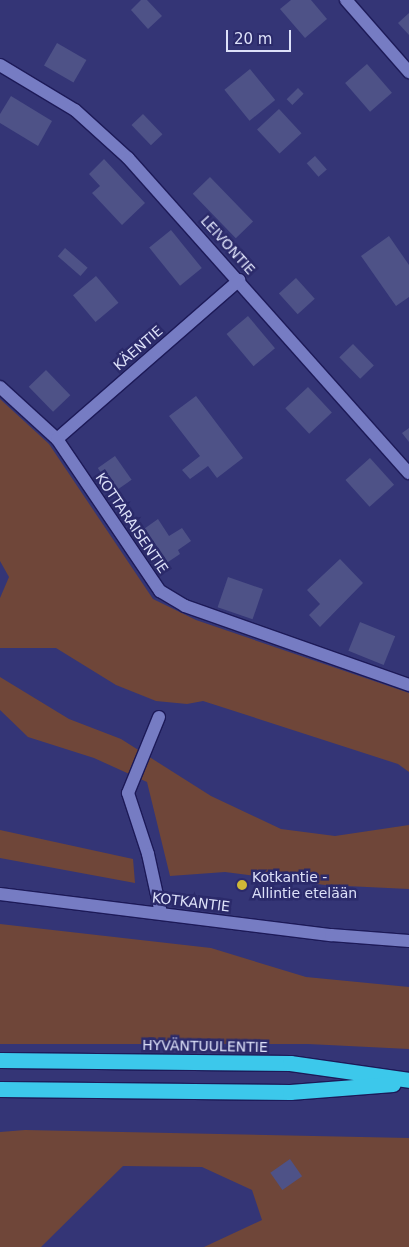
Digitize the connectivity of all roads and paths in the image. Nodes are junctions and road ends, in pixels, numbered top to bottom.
1 (346, 0) edge
2 (0, 65) edge
3 (409, 72) edge
4 (240, 280) junction
5 (0, 387) edge
6 (57, 439) junction
7 (409, 473) edge
8 (409, 685) edge
9 (159, 717) dead end
10 (0, 894) edge
11 (161, 913) junction
12 (409, 941) edge
13 (0, 1060) edge
14 (409, 1081) edge
15 (0, 1089) edge

1 - 3 street
2 - 4 street, LEIVONTIE
4 - 6 street, KÄENTIE
4 - 7 street, LEIVONTIE
5 - 6 street, KOTTARAISENTIE
6 - 8 street, KOTTARAISENTIE
9 - 11 street
10 - 11 street, KOTKANTIE
11 - 12 street, KOTKANTIE
13 - 14 highway, HYVÄNTUULENTIE
14 - 15 highway, HYVÄNTUULENTIE

